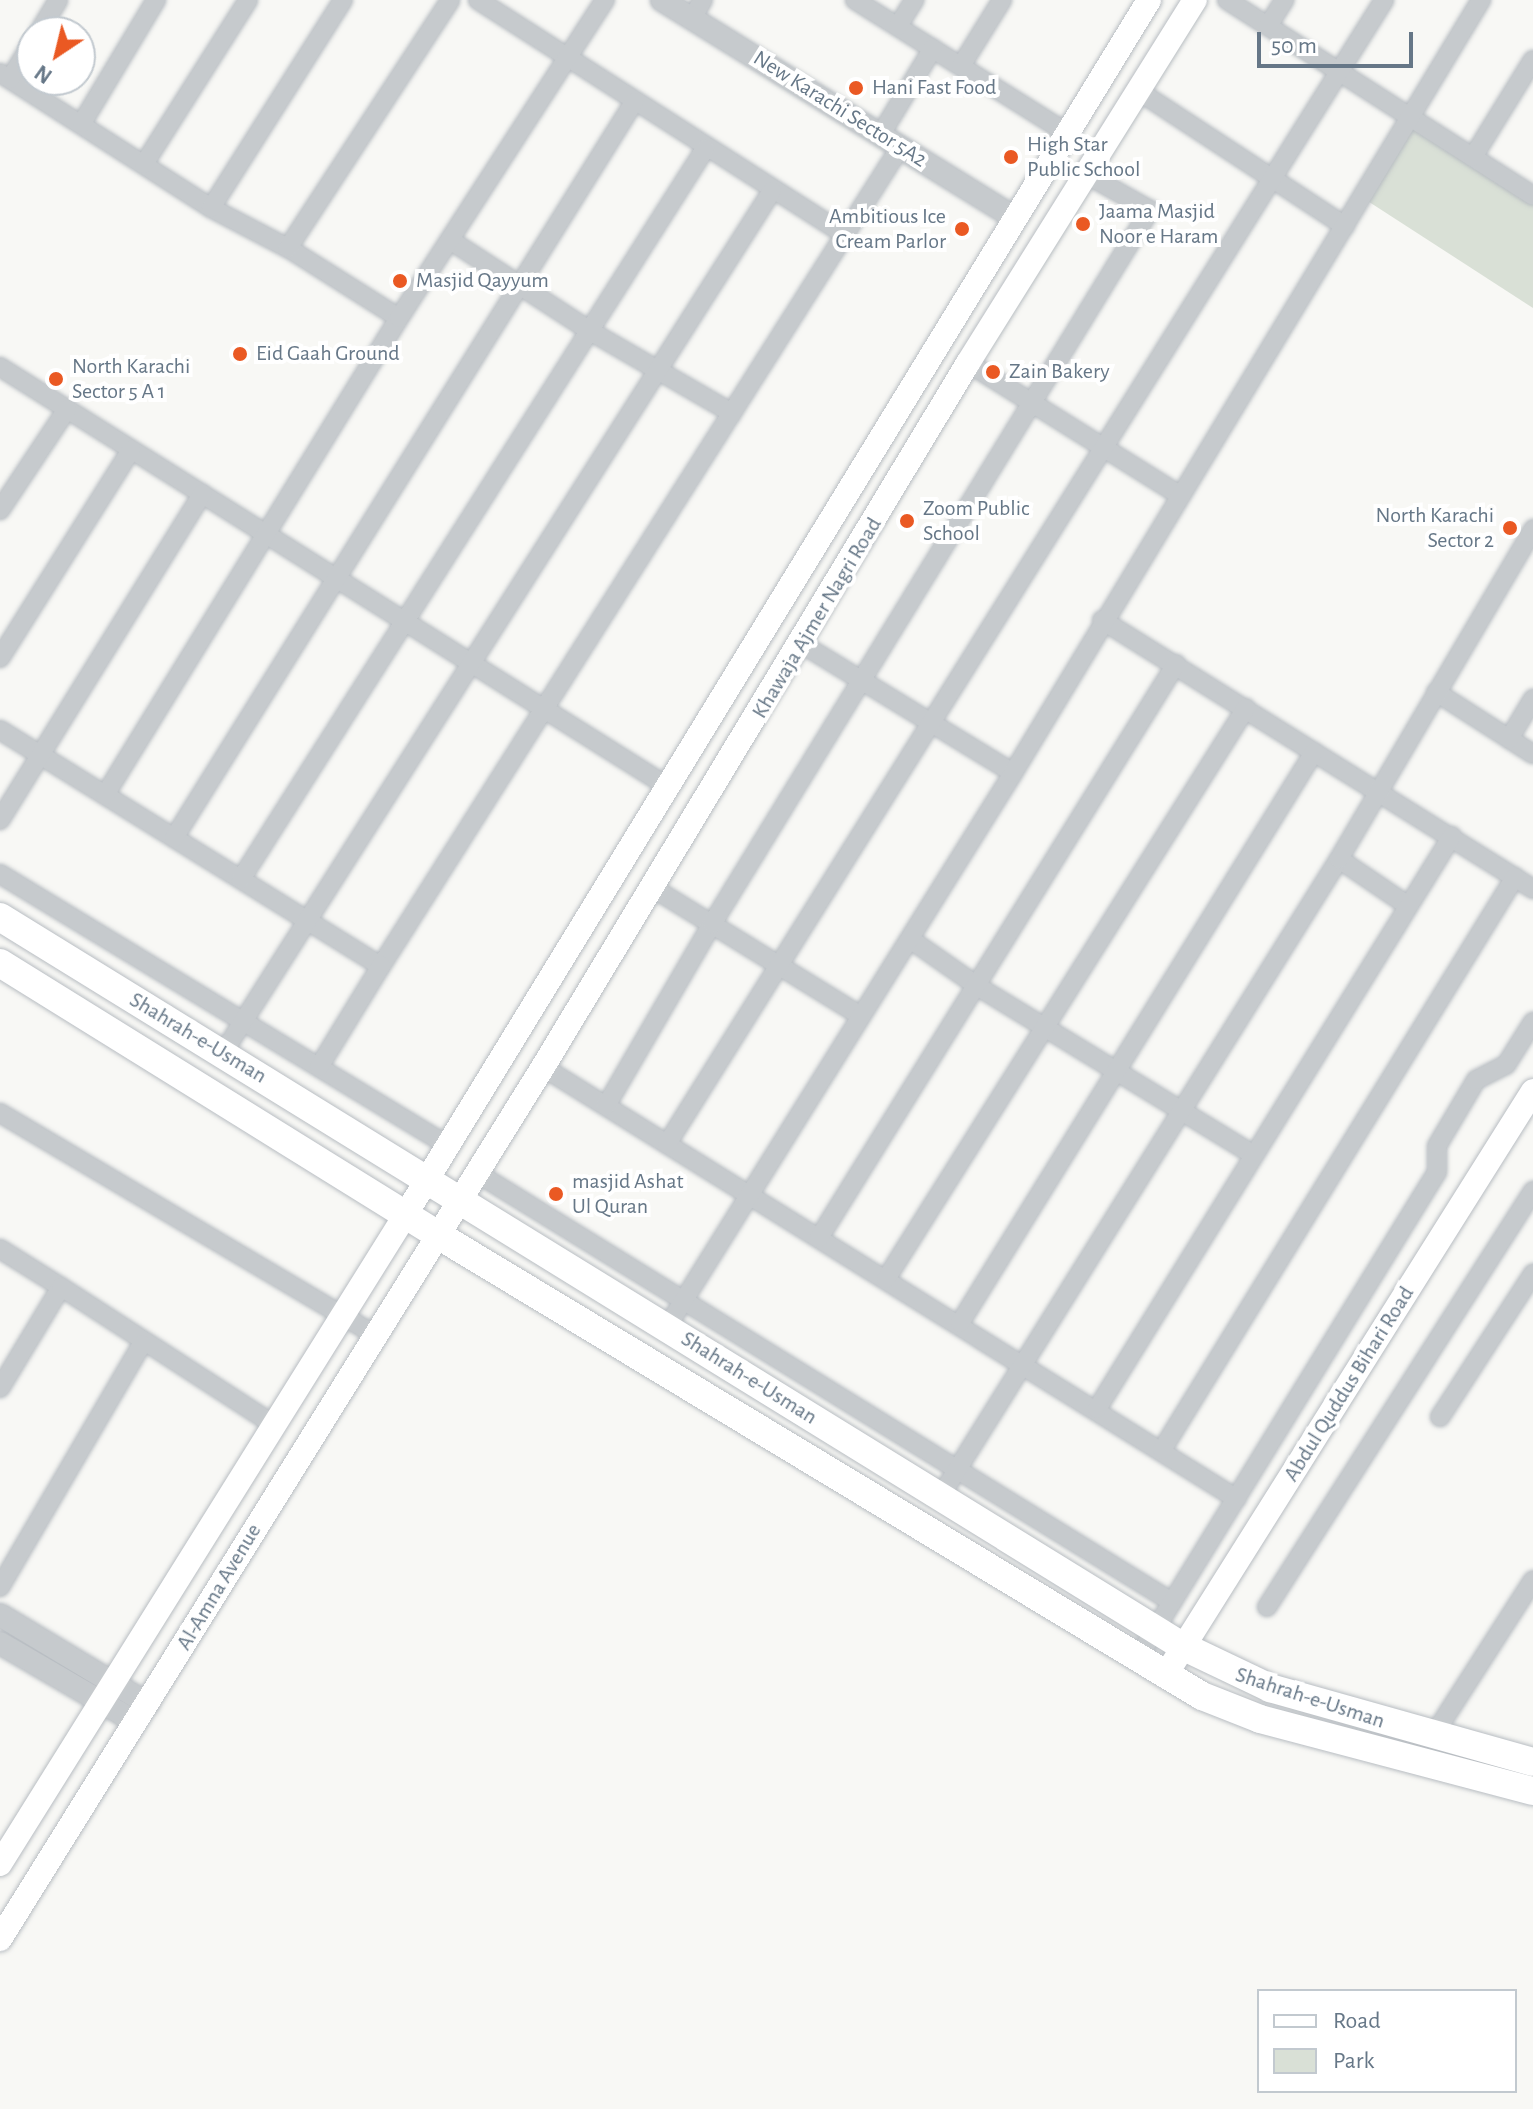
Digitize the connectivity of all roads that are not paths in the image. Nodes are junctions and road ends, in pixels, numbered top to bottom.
1 (156, 0) edge
2 (248, 0) edge
3 (343, 0) edge
4 (450, 0) edge
5 (478, 0) edge
6 (605, 0) edge
7 (662, 0) edge
8 (855, 0) edge
9 (914, 0) edge
10 (1002, 0) edge
11 (1149, 0) edge
12 (1195, 0) edge
13 (1227, 0) edge
14 (1284, 0) edge
15 (1384, 0) edge
16 (1481, 0) edge
17 (697, 9) edge
18 (898, 26) junction
19 (1268, 26) junction
20 (1128, 33) junction
21 (933, 48) junction
22 (1163, 54) junction
23 (567, 58) junction
24 (1533, 60) edge
25 (961, 66) junction
26 (1341, 72) junction
27 (5, 76) edge
28 (1140, 92) junction
29 (634, 102) junction
30 (1412, 118) junction
31 (82, 123) junction
32 (1067, 133) junction
33 (891, 140) junction
34 (705, 149) junction
35 (1473, 157) junction
36 (144, 164) junction
37 (1084, 173) junction
38 (1271, 181) junction
39 (772, 191) junction
40 (1533, 196) edge
41 (211, 208) junction
42 (1016, 219) junction
43 (1345, 226) junction
44 (845, 235) junction
45 (450, 240) junction
46 (288, 248) junction
47 (523, 285) junction
48 (399, 318) junction
49 (590, 331) junction
50 (968, 363) junction
51 (0, 367) edge
52 (658, 371) junction
53 (1032, 402) junction
54 (67, 409) junction
55 (732, 413) junction
56 (1100, 445) junction
57 (131, 450) junction
58 (861, 470) junction
59 (893, 489) junction
60 (202, 494) junction
61 (1179, 495) junction
62 (0, 510) edge
63 (1533, 529) edge
64 (269, 536) junction
65 (334, 578) junction
66 (1102, 620) junction
67 (405, 622) junction
68 (802, 644) junction
69 (0, 658) edge
70 (472, 664) junction
71 (1176, 664) junction
72 (863, 681) junction
73 (1436, 692) junction
74 (1533, 699) edge
75 (1246, 708) junction
76 (543, 711) junction
77 (929, 721) junction
78 (0, 730) edge
79 (1509, 739) junction
80 (1314, 752) junction
81 (39, 754) junction
82 (1533, 754) edge
83 (1013, 773) junction
84 (665, 785) junction
85 (1378, 791) junction
86 (105, 795) junction
87 (0, 820) edge
88 (1452, 836) junction
89 (174, 838) junction
90 (1339, 859) junction
91 (0, 874) edge
92 (1515, 877) junction
93 (241, 879) junction
94 (653, 888) junction
95 (1533, 889) edge
96 (1407, 905) junction
97 (589, 912) junction
98 (0, 917) edge
99 (306, 919) junction
100 (712, 924) junction
101 (625, 933) junction
102 (910, 939) junction
103 (0, 963) edge
104 (381, 966) junction
105 (778, 966) junction
106 (977, 986) junction
107 (861, 1016) junction
108 (243, 1021) junction
109 (1533, 1022) edge
110 (1047, 1029) junction
111 (223, 1053) junction
112 (319, 1067) junction
113 (543, 1067) junction
114 (1115, 1071) junction
115 (1531, 1098) edge
116 (606, 1106) junction
117 (1179, 1110) junction
118 (0, 1113) edge
119 (667, 1144) junction
120 (447, 1145) junction
121 (1252, 1154) junction
122 (477, 1173) junction
123 (428, 1177) junction
124 (1533, 1191) edge
125 (748, 1196) junction
126 (461, 1198) junction
127 (406, 1214) junction
128 (438, 1235) junction
129 (819, 1238) junction
130 (0, 1249) edge
131 (1533, 1274) edge
132 (886, 1279) junction
133 (61, 1287) junction
134 (683, 1298) junction
135 (341, 1313) junction
136 (960, 1323) junction
137 (667, 1327) junction
138 (373, 1334) junction
139 (142, 1344) junction
140 (1026, 1365) junction
141 (0, 1388) edge
142 (1097, 1409) junction
143 (1440, 1417) dead end
144 (273, 1424) junction
145 (1162, 1450) junction
146 (959, 1470) junction
147 (940, 1497) junction
148 (1237, 1499) junction
149 (1533, 1580) edge
150 (0, 1587) edge
151 (1172, 1602) junction
152 (1267, 1607) dead end
153 (0, 1615) edge
154 (1154, 1629) junction
155 (0, 1643) edge
156 (1182, 1646) junction
157 (1137, 1659) junction
158 (1165, 1676) junction
159 (108, 1694) junction
160 (142, 1713) junction
161 (1433, 1736) junction
162 (1532, 1760) edge
163 (1533, 1791) edge
164 (0, 1864) edge
165 (0, 1939) edge

1 - 31 street
2 - 36 street
3 - 41 street
4 - 46 street
5 - 23 street
6 - 23 street
7 - 17 street, New Karachi Sector 5A2
8 - 18 street
9 - 18 street
10 - 25 street
11 - 20 main road, Khawaja Ajmer Nagri Road
12 - 22 main road, Khawaja Ajmer Nagri Road
13 - 19 street
14 - 19 street
15 - 26 street
16 - 30 street
17 - 33 street, New Karachi Sector 5A2
18 - 21 street
19 - 26 street
20 - 22 main road
20 - 32 main road, Khawaja Ajmer Nagri Road
21 - 25 street
21 - 33 street
22 - 28 main road, Khawaja Ajmer Nagri Road
23 - 29 street
23 - 45 street
24 - 35 street
25 - 32 street
26 - 30 street
26 - 38 street
27 - 31 street
28 - 37 main road, Khawaja Ajmer Nagri Road
28 - 38 street
29 - 34 street
29 - 47 street
30 - 35 street
30 - 43 street
31 - 36 street
32 - 42 main road, Khawaja Ajmer Nagri Road
33 - 42 street, New Karachi Sector 5A2
33 - 44 street
34 - 39 street
34 - 49 street
35 - 40 street
36 - 41 street
37 - 50 main road, Khawaja Ajmer Nagri Road
37 - 53 street
38 - 43 street
38 - 56 street
39 - 44 street
39 - 52 street
41 - 46 street
42 - 58 main road, Khawaja Ajmer Nagri Road
43 - 61 street
44 - 55 street
45 - 47 street
45 - 48 street
46 - 48 street
47 - 49 street
47 - 65 street
48 - 64 street
49 - 52 street
49 - 67 street
50 - 53 street
50 - 59 main road, Khawaja Ajmer Nagri Road
51 - 54 street
52 - 55 street
52 - 70 street
53 - 56 street
53 - 72 street
54 - 57 street
54 - 62 street
55 - 76 street
56 - 61 street
56 - 77 street
57 - 60 street
57 - 69 street
58 - 59 main road
58 - 84 main road, Khawaja Ajmer Nagri Road
59 - 68 main road, Khawaja Ajmer Nagri Road
60 - 64 street
60 - 81 street
61 - 66 street
63 - 73 street
64 - 65 street
64 - 86 street
65 - 67 street
65 - 89 street
66 - 71 street
66 - 83 street
67 - 70 street
67 - 93 street
68 - 72 street
68 - 94 main road, Khawaja Ajmer Nagri Road
70 - 76 street
70 - 99 street
71 - 75 street
71 - 106 street
72 - 77 street
72 - 100 street
73 - 79 street
73 - 85 street
74 - 79 street
75 - 80 street
75 - 110 street
76 - 84 street
76 - 104 street
77 - 83 street
77 - 105 street
78 - 81 street
79 - 82 street
80 - 85 street
80 - 114 street
81 - 86 street
81 - 87 street
83 - 102 street
84 - 97 main road, Khawaja Ajmer Nagri Road
85 - 88 street
85 - 90 street
86 - 89 street
88 - 92 street
88 - 96 street
89 - 93 street
90 - 96 street
90 - 117 street
91 - 108 street
92 - 95 street
92 - 145 street
93 - 99 street
94 - 100 street
94 - 101 main road, Khawaja Ajmer Nagri Road
96 - 121 street
97 - 101 main road
97 - 120 main road, Khawaja Ajmer Nagri Road
98 - 111 main road, Shahrah-e-Usman
99 - 104 street
99 - 108 street
100 - 105 street
100 - 116 street
101 - 113 main road, Khawaja Ajmer Nagri Road
102 - 106 street
102 - 107 street
103 - 127 main road, Shahrah-e-Usman
104 - 112 street
105 - 107 street
105 - 119 street
106 - 110 street
106 - 129 street
107 - 125 street
108 - 111 street
108 - 112 street
109 - 148 street
110 - 114 street
110 - 132 street
111 - 123 main road, Shahrah-e-Usman
112 - 120 street
113 - 116 street
113 - 122 main road, Khawaja Ajmer Nagri Road
114 - 117 street
114 - 136 street
115 - 156 main road, Abdul Quddus Bihari Road
116 - 119 street
117 - 121 street
117 - 140 street
118 - 135 street
119 - 125 street
120 - 123 main road, Khawaja Ajmer Nagri Road
121 - 142 street
122 - 126 main road, Khawaja Ajmer Nagri Road
122 - 134 street
123 - 126 main road, Shahrah-e-Usman
123 - 127 main road, Khawaja Ajmer Nagri Road
124 - 152 street
125 - 129 street
125 - 134 street
126 - 128 main road, Khawaja Ajmer Nagri Road
126 - 137 main road, Shahrah-e-Usman
127 - 128 main road, Shahrah-e-Usman
127 - 135 main road, Khawaja Ajmer Nagri Road
128 - 138 main road, Al-Amna Avenue
128 - 157 main road, Shahrah-e-Usman
129 - 132 street
130 - 133 street
131 - 143 street
132 - 136 street
133 - 139 street
133 - 141 street
134 - 137 street
134 - 146 street
135 - 138 street
135 - 144 main road, Khawaja Ajmer Nagri Road
136 - 140 street
137 - 147 main road, Shahrah-e-Usman
138 - 160 main road, Al-Amna Avenue
139 - 144 street
139 - 150 street
140 - 142 street
140 - 146 street
142 - 145 street
144 - 159 main road, Khawaja Ajmer Nagri Road
145 - 148 street
146 - 147 street
146 - 151 street
147 - 154 main road, Shahrah-e-Usman
148 - 151 street
149 - 161 street
151 - 154 street
153 - 159 street
154 - 156 main road, Shahrah-e-Usman
154 - 157 street
155 - 159 street
156 - 158 main road, Abdul Quddus Bihari Road
156 - 161 main road, Shahrah-e-Usman
157 - 158 main road, Shahrah-e-Usman
158 - 163 main road, Shahrah-e-Usman
159 - 160 street
159 - 164 main road, Khawaja Ajmer Nagri Road
160 - 165 main road, Al-Amna Avenue
161 - 162 main road, Shahrah-e-Usman

